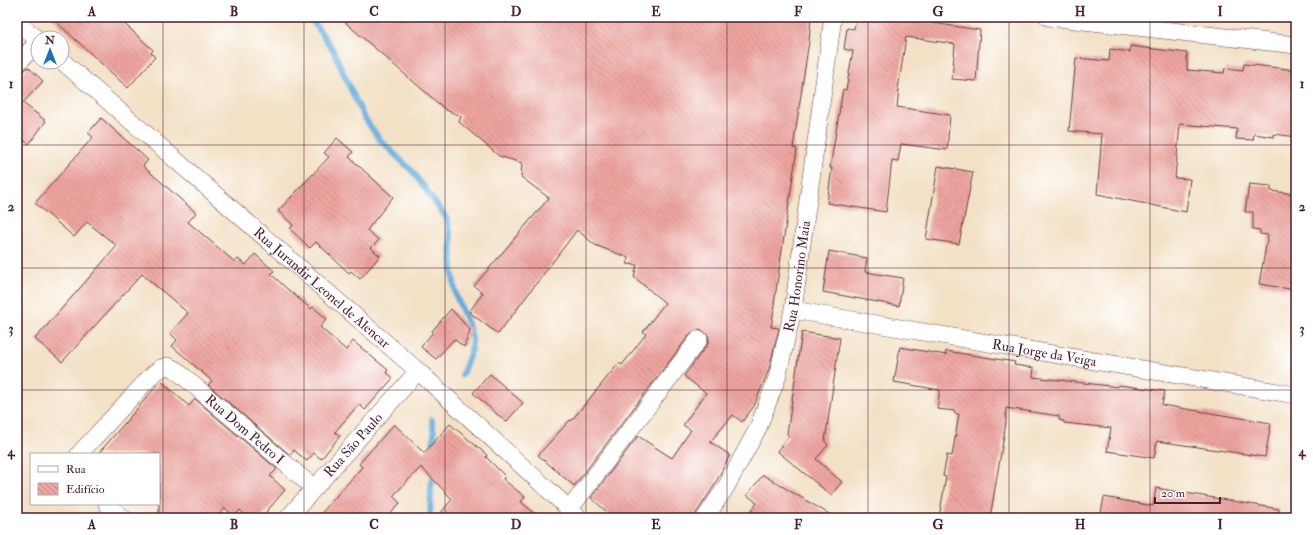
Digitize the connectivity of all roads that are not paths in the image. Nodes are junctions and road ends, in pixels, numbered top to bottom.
1 (833, 17) edge
2 (1048, 17) edge
3 (17, 22) edge
4 (30, 34) edge
5 (1296, 45) edge
6 (30, 50) edge
7 (17, 64) edge
8 (70, 68) edge
9 (793, 310) junction
10 (700, 339) dead end
11 (418, 371) junction
12 (1296, 394) edge
13 (80, 453) edge
14 (314, 488) junction
15 (108, 505) edge
16 (574, 514) edge
17 (123, 518) edge
18 (288, 518) edge
19 (705, 518) edge

1 - 9 street, Rua Honorino Maia
2 - 5 street
3 - 4 street
6 - 7 street
8 - 11 street, Rua Jurandir Leonel de Alencar
9 - 12 street, Rua Jorge da Veiga
9 - 19 street, Rua Honorino Maia
10 - 16 street
11 - 14 street, Rua São Paulo
11 - 16 street, Rua Jurandir Leonel de Alencar
13 - 14 street, Rua Dom Pedro I
14 - 18 street, Rua São Paulo
15 - 17 street

